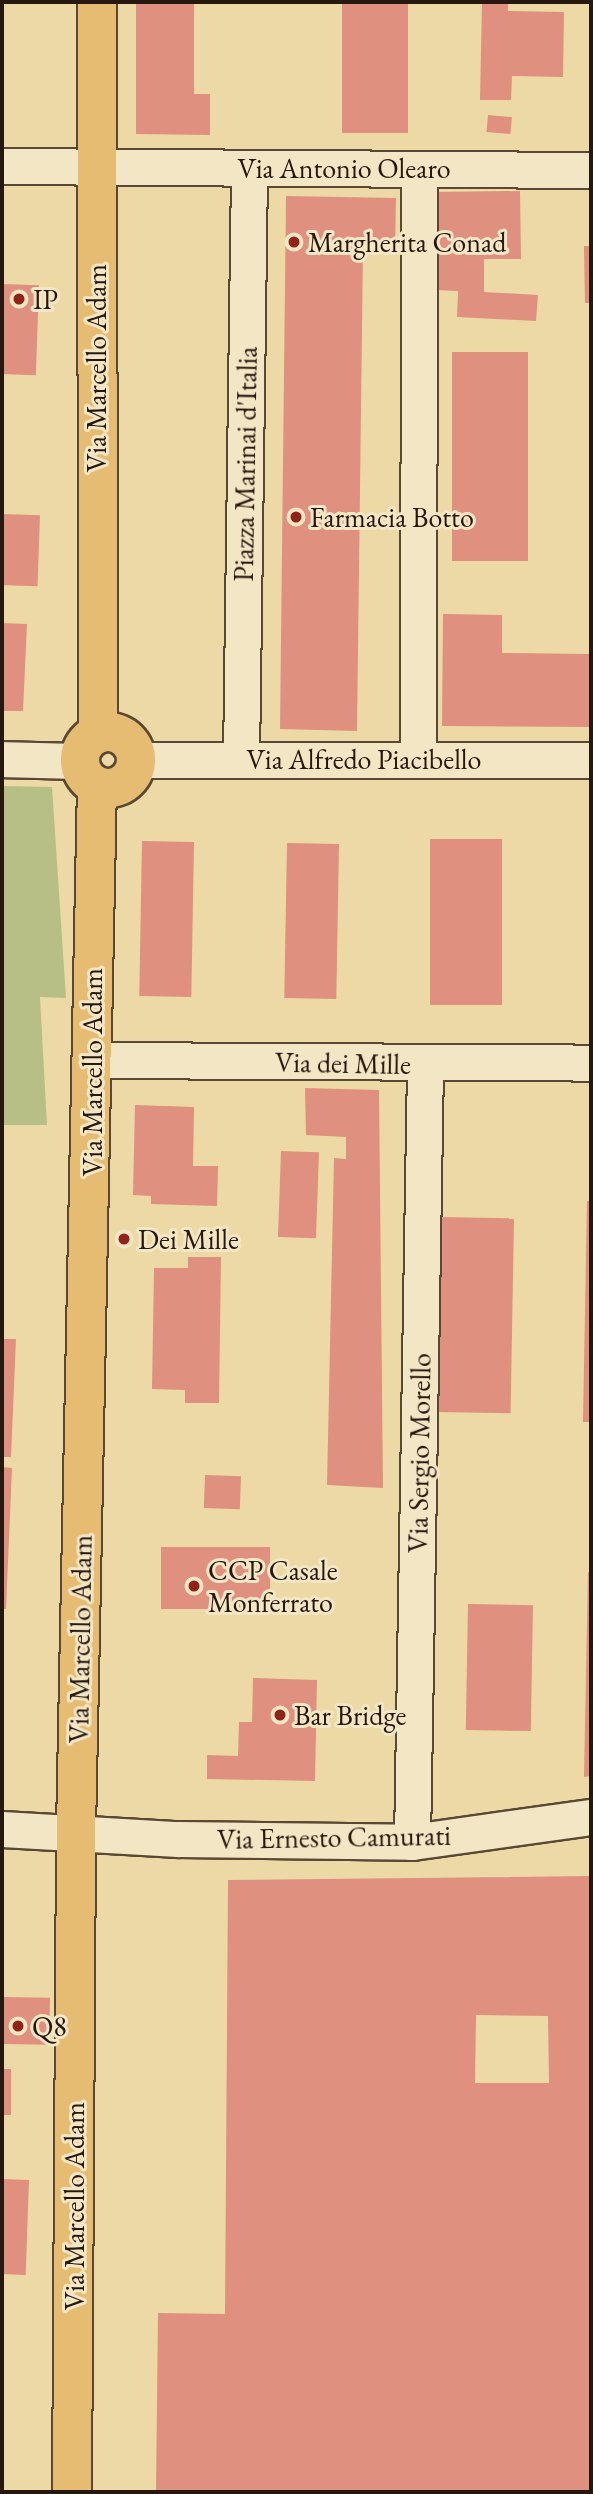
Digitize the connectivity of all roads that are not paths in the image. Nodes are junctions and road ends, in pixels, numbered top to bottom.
1 (97, 2) edge
2 (2, 166) edge
3 (97, 167) junction
4 (249, 168) junction
5 (419, 169) junction
6 (591, 170) edge
7 (2, 759) edge
8 (241, 759) junction
9 (418, 759) junction
10 (92, 760) junction
11 (136, 760) joint
12 (591, 760) edge
13 (94, 1060) junction
14 (425, 1063) junction
15 (591, 1063) edge
16 (591, 1817) edge
17 (2, 1829) edge
18 (76, 1830) junction
19 (412, 1842) junction
20 (72, 2492) edge

1 - 3 main road, Via Marcello Adam
2 - 3 street, Via Antonio Olearo
3 - 4 street, Via Antonio Olearo
3 - 10 main road, Via Marcello Adam
4 - 5 street, Via Antonio Olearo
4 - 8 street, Piazza Marinai d'Italia
5 - 6 street, Via Antonio Olearo
5 - 9 street
7 - 10 street
8 - 9 street, Via Alfredo Piacibello
8 - 11 street, Via Alfredo Piacibello
9 - 12 street, Via Alfredo Piacibello
10 - 11 main road
10 - 13 main road, Via Marcello Adam
13 - 14 street, Via dei Mille
13 - 18 main road, Via Marcello Adam
14 - 15 street, Via dei Mille
14 - 19 street, Via Sergio Morello
16 - 19 street, Via Ernesto Camurati
17 - 18 street, Via Ernesto Camurati
18 - 19 street, Via Ernesto Camurati
18 - 20 main road, Via Marcello Adam

